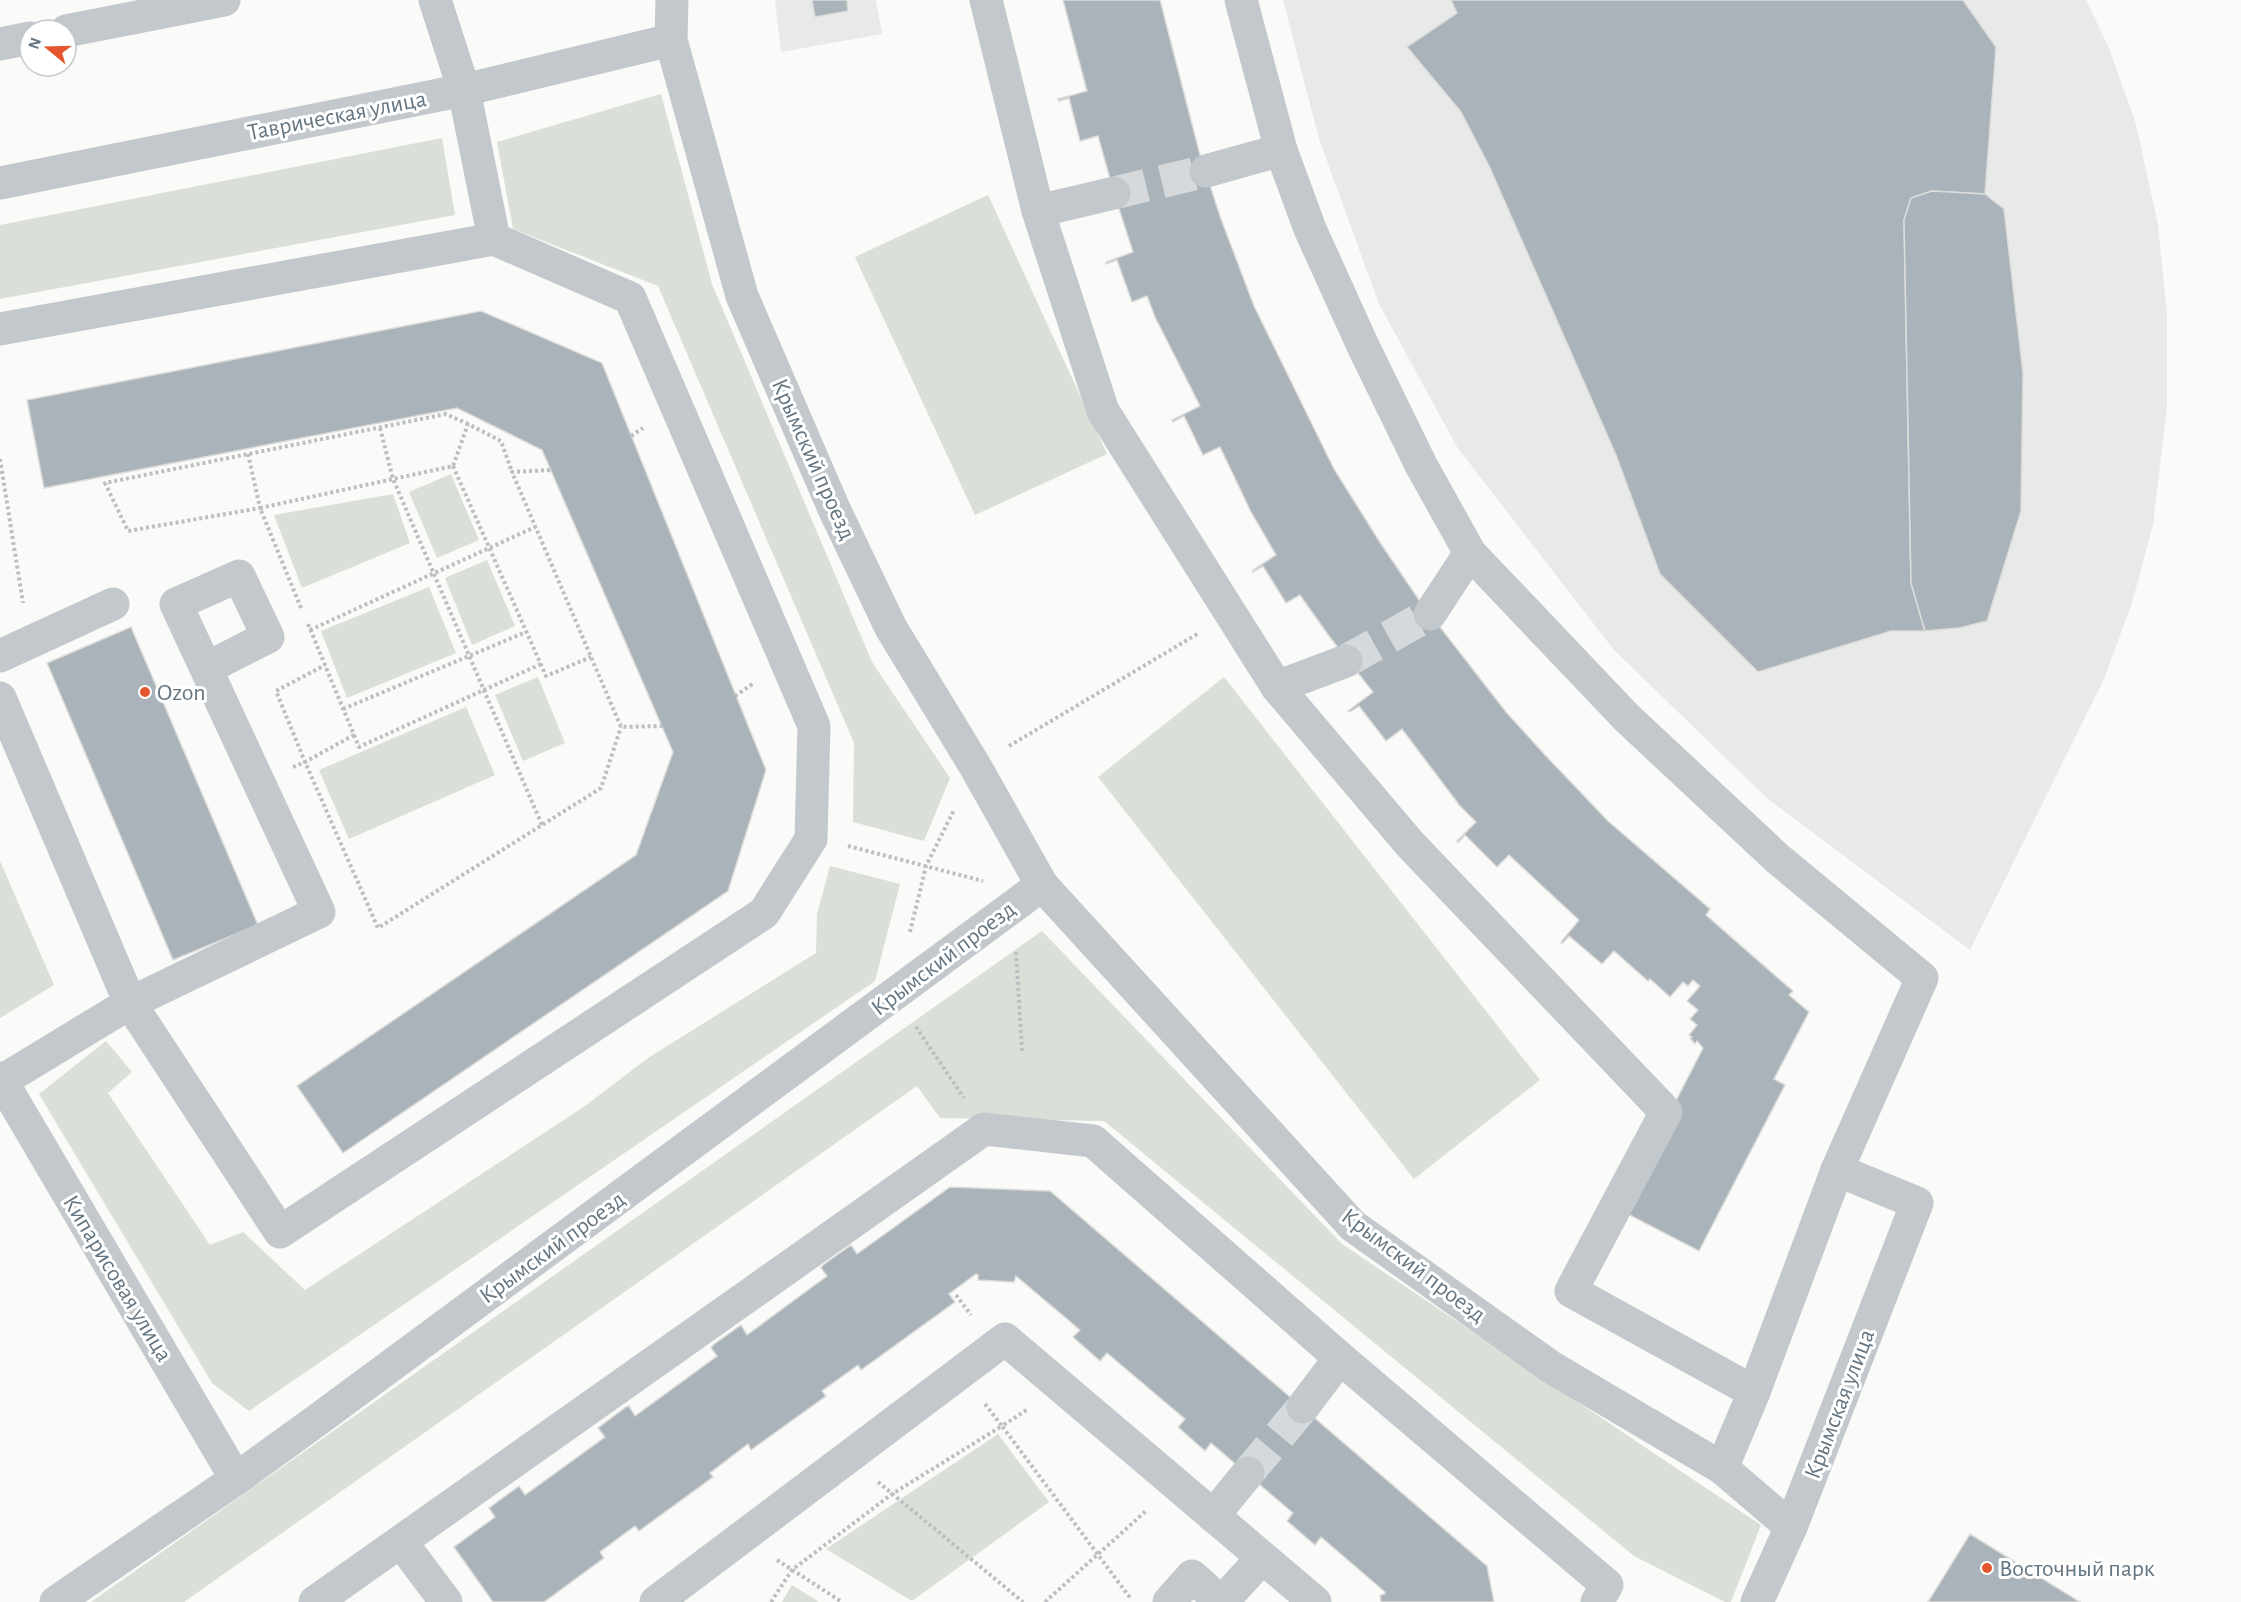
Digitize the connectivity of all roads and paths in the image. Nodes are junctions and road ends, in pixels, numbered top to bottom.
1 (224, 0) edge
2 (435, 0) edge
3 (672, 0) edge
4 (986, 0) edge
5 (1241, 0) edge
6 (78, 29) edge
7 (18, 40) edge
8 (672, 40) junction
9 (0, 44) edge
10 (464, 90) junction
11 (1281, 150) junction
12 (1206, 171) tunnel mouth
13 (0, 183) edge
14 (1114, 193) tunnel mouth
15 (1038, 211) junction
16 (494, 239) junction
17 (0, 329) edge
18 (468, 424) junction
19 (380, 428) junction
20 (248, 454) junction
21 (0, 459) edge
22 (453, 466) junction
23 (550, 470) dead end
24 (512, 472) junction
25 (393, 479) junction
26 (260, 508) junction
27 (535, 526) junction
28 (489, 548) junction
29 (1470, 553) junction
30 (434, 574) junction
31 (113, 604) dead end
32 (301, 608) dead end
33 (1430, 614) tunnel mouth
34 (306, 619) dead end
35 (310, 630) junction
36 (526, 632) junction
37 (300, 635) dead end
38 (29, 642) junction
39 (0, 656) edge
40 (469, 656) junction
41 (591, 657) junction
42 (1346, 661) tunnel mouth
43 (541, 664) junction
44 (325, 665) junction
45 (207, 668) dead end
46 (1277, 687) junction
47 (483, 690) junction
48 (0, 698) edge
49 (343, 709) junction
50 (662, 726) dead end
51 (621, 728) junction
52 (354, 735) junction
53 (305, 762) junction
54 (260, 784) junction
55 (542, 825) junction
56 (1042, 885) junction
57 (130, 1003) junction
58 (1, 1080) edge
59 (1837, 1170) junction
60 (1340, 1359) junction
61 (960, 1373) junction
62 (1061, 1387) junction
63 (1754, 1392) junction
64 (1303, 1407) tunnel mouth
65 (1002, 1426) junction
66 (848, 1457) junction
67 (1722, 1468) junction
68 (1248, 1473) tunnel mouth
69 (236, 1479) junction
70 (1176, 1484) junction
71 (892, 1494) junction
72 (1213, 1515) junction
73 (1791, 1527) junction
74 (743, 1536) junction
75 (401, 1542) junction
76 (1098, 1555) junction
77 (1262, 1557) junction
78 (792, 1570) junction
79 (56, 1602) edge
80 (315, 1602) edge
81 (446, 1602) edge
82 (656, 1602) edge
83 (771, 1602) edge
84 (842, 1602) edge
85 (1023, 1602) edge
86 (1045, 1602) edge
87 (1133, 1602) edge
88 (1169, 1602) edge
89 (1221, 1602) edge
90 (1315, 1602) edge
91 (1597, 1602) edge
92 (1757, 1602) edge

1 - 6 street
2 - 10 street
3 - 8 street, Крымский проезд
4 - 15 street
5 - 11 street
7 - 9 street
8 - 10 street, Таврическая улица
8 - 56 street, Крымский проезд
10 - 13 street, Таврическая улица
10 - 16 street
11 - 12 street
11 - 29 street
14 - 15 street
15 - 46 street
16 - 17 street
16 - 57 street
18 - 19 path
18 - 22 path
18 - 24 path
19 - 20 path
19 - 25 path
20 - 26 path
20 - 26 path
21 - 38 path
22 - 25 path
22 - 28 path
23 - 24 path
24 - 27 path
25 - 26 path
25 - 30 path
26 - 32 path
27 - 28 path
27 - 41 path
28 - 30 path
28 - 36 path
29 - 33 street
29 - 59 street
30 - 35 path
30 - 40 path
31 - 38 street
34 - 35 path
35 - 37 path
35 - 44 path
36 - 40 path
36 - 43 path
38 - 39 street
40 - 47 path
40 - 49 path
41 - 43 path
41 - 51 path
42 - 46 street
43 - 47 path
44 - 49 path
44 - 53 path
45 - 54 street
46 - 63 street
47 - 52 path
47 - 55 path
48 - 57 street
49 - 52 path
50 - 51 path
51 - 55 path
52 - 53 path
53 - 54 path
53 - 55 path
54 - 57 street
56 - 67 street, Крымский проезд
56 - 69 street, Крымский проезд
57 - 58 street
58 - 69 street, Кипарисовая улица
59 - 63 street
59 - 73 street, Крымская улица
60 - 64 street
60 - 75 street
60 - 91 street
61 - 62 street
61 - 65 path
61 - 66 street
62 - 65 path
62 - 70 street
63 - 67 street
65 - 71 path
65 - 76 path
66 - 71 path
66 - 74 street
67 - 73 street, Крымский проезд
68 - 72 street
69 - 79 street, Крымский проезд
70 - 72 street
70 - 76 path
71 - 78 path
71 - 85 path
72 - 77 street
73 - 92 street, Крымская улица
74 - 78 path
74 - 82 street
75 - 80 street
75 - 81 street
76 - 86 path
76 - 87 path
77 - 89 street
77 - 90 street
78 - 83 path
78 - 84 path
88 - 89 street

